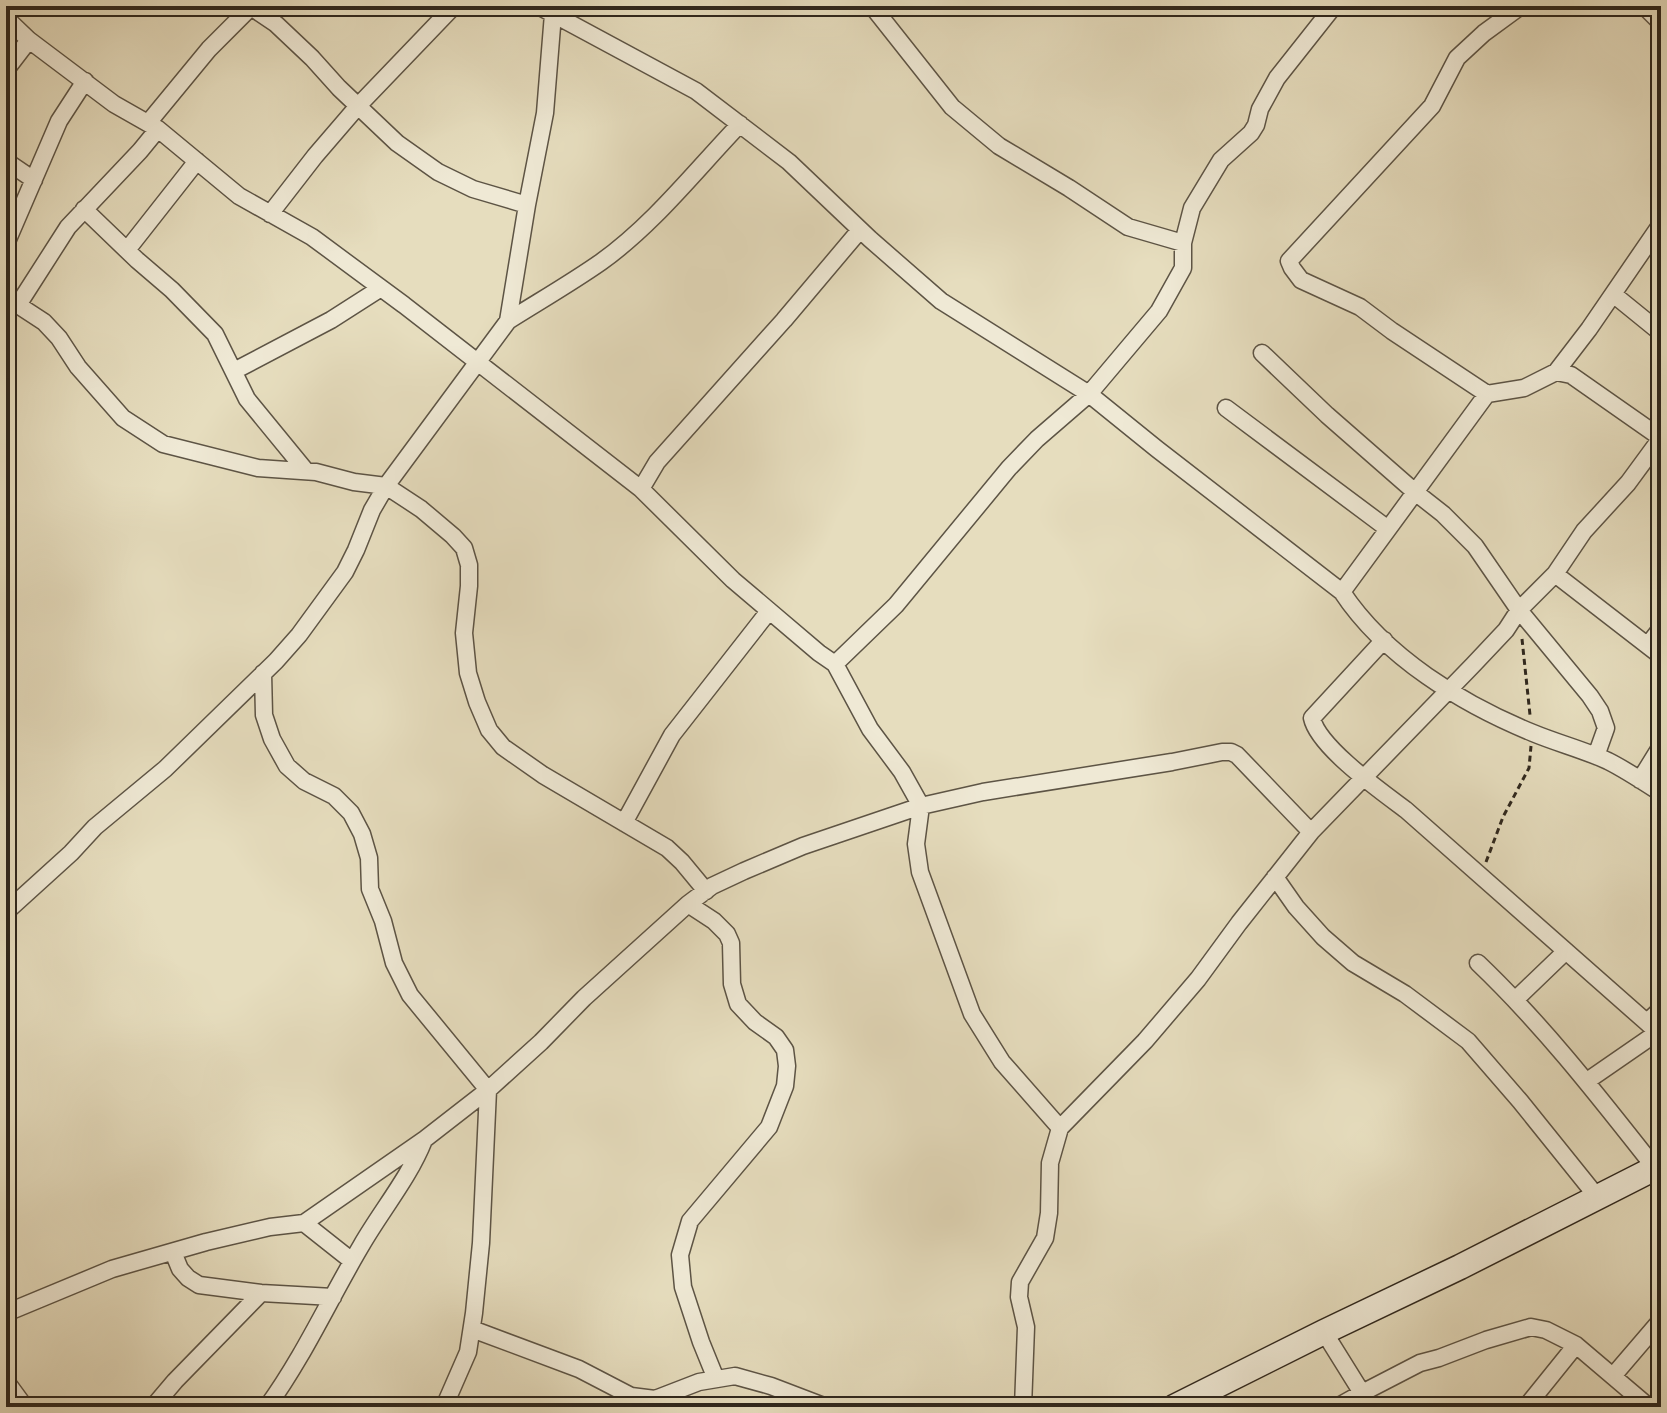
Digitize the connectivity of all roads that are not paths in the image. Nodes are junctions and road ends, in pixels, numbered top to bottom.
1 (251, 6) edge
2 (454, 6) edge
3 (872, 6) edge
4 (1334, 6) edge
5 (1521, 6) edge
6 (1644, 6) edge
7 (549, 9) edge
8 (6, 18) edge
9 (1661, 23) edge
10 (29, 40) junction
11 (6, 70) edge
12 (85, 81) junction
13 (358, 106) junction
14 (740, 124) junction
15 (153, 126) junction
16 (6, 161) edge
17 (197, 161) junction
18 (34, 180) junction
19 (527, 205) junction
20 (84, 209) junction
21 (270, 214) junction
22 (1661, 224) edge
23 (860, 230) junction
24 (1183, 243) junction
25 (6, 244) edge
26 (1655, 248) edge
27 (127, 250) junction
28 (381, 288) junction
29 (1613, 294) junction
30 (12, 303) edge
31 (508, 321) junction
32 (1661, 333) edge
33 (1262, 353) dead end
34 (478, 362) junction
35 (234, 371) junction
36 (1556, 372) junction
37 (1089, 394) junction
38 (1487, 394) junction
39 (1226, 408) dead end
40 (306, 471) junction
41 (386, 486) junction
42 (641, 489) junction
43 (1415, 492) junction
44 (1388, 529) junction
45 (1555, 574) junction
46 (1342, 592) junction
47 (1519, 610) junction
48 (769, 611) junction
49 (1661, 628) edge
50 (1384, 640) junction
51 (1648, 645) junction
52 (1661, 656) edge
53 (835, 664) junction
54 (263, 673) junction
55 (1449, 691) junction
56 (1661, 746) edge
57 (1596, 756) junction
58 (1364, 779) junction
59 (1640, 780) junction
60 (1661, 793) edge
61 (921, 806) junction
62 (624, 823) junction
63 (1311, 832) junction
64 (1275, 877) junction
65 (706, 891) junction
66 (688, 904) junction
67 (6, 912) edge
68 (1566, 951) junction
69 (1478, 963) dead end
70 (1516, 999) junction
71 (1661, 1009) edge
72 (1655, 1029) edge
73 (1587, 1081) junction
74 (488, 1090) junction
75 (1060, 1128) junction
76 (425, 1139) junction
77 (1658, 1167) edge
78 (1598, 1198) junction
79 (304, 1223) junction
80 (173, 1252) junction
81 (352, 1261) junction
82 (261, 1293) junction
83 (333, 1297) junction
84 (6, 1313) edge
85 (1661, 1320) edge
86 (472, 1329) junction
87 (1324, 1332) junction
88 (1576, 1345) junction
89 (1613, 1376) junction
90 (716, 1379) junction
91 (6, 1381) edge
92 (1358, 1400) edge
93 (1641, 1404) edge
94 (25, 1407) edge
95 (153, 1407) edge
96 (267, 1407) edge
97 (444, 1407) edge
98 (826, 1407) edge
99 (1023, 1407) edge
100 (1174, 1407) edge
101 (1337, 1407) edge
102 (1526, 1407) edge

1 - 13 street
1 - 15 street
2 - 13 street
3 - 24 street
4 - 24 street
5 - 38 street
6 - 9 street
7 - 14 street
7 - 19 street
8 - 10 street
10 - 11 street
10 - 12 street
12 - 15 street
12 - 18 street
13 - 19 street
13 - 21 street
14 - 23 street
14 - 31 street
15 - 17 street
15 - 20 street
16 - 18 street
17 - 21 street
17 - 27 street
18 - 25 street
19 - 31 street
20 - 27 street
20 - 30 street
21 - 28 street
22 - 26 street
23 - 37 street
23 - 42 street
24 - 37 street
26 - 29 street
27 - 35 street
28 - 34 street
28 - 35 street
29 - 32 street
29 - 36 street
30 - 40 street
31 - 34 street
33 - 43 street
34 - 41 street
34 - 42 street
35 - 40 street
36 - 38 street
36 - 45 street
37 - 46 street
37 - 53 street
38 - 43 street
39 - 44 street
40 - 41 street
41 - 54 street
41 - 62 street
42 - 48 street
43 - 44 street
43 - 47 street
44 - 46 street
45 - 47 street
45 - 51 street
46 - 50 street
47 - 55 street
47 - 57 street
48 - 53 street
48 - 62 street
49 - 51 street
50 - 55 street
50 - 58 street
51 - 52 street
53 - 61 street
54 - 67 street
54 - 74 street
55 - 57 street
55 - 58 street
56 - 59 street
57 - 59 street
58 - 63 street
58 - 68 street
59 - 60 street
61 - 63 street
61 - 65 street
61 - 75 street
62 - 65 street
63 - 64 street
64 - 75 street
64 - 78 street
65 - 66 street
66 - 74 street
66 - 90 street
68 - 70 street
68 - 72 street
69 - 70 street
70 - 73 street
71 - 72 street
72 - 73 street
73 - 77 street
74 - 76 street
74 - 86 street
75 - 99 street
76 - 79 street
76 - 81 street
77 - 78 street
78 - 87 street
79 - 80 street
79 - 81 street
80 - 82 street
80 - 84 street
81 - 83 street
82 - 83 street
82 - 95 street
83 - 96 street
85 - 89 street
86 - 90 street
86 - 97 street
87 - 92 street
87 - 100 street
88 - 89 street
88 - 92 street
88 - 102 street
89 - 93 street
90 - 98 street
91 - 94 street
92 - 101 street

